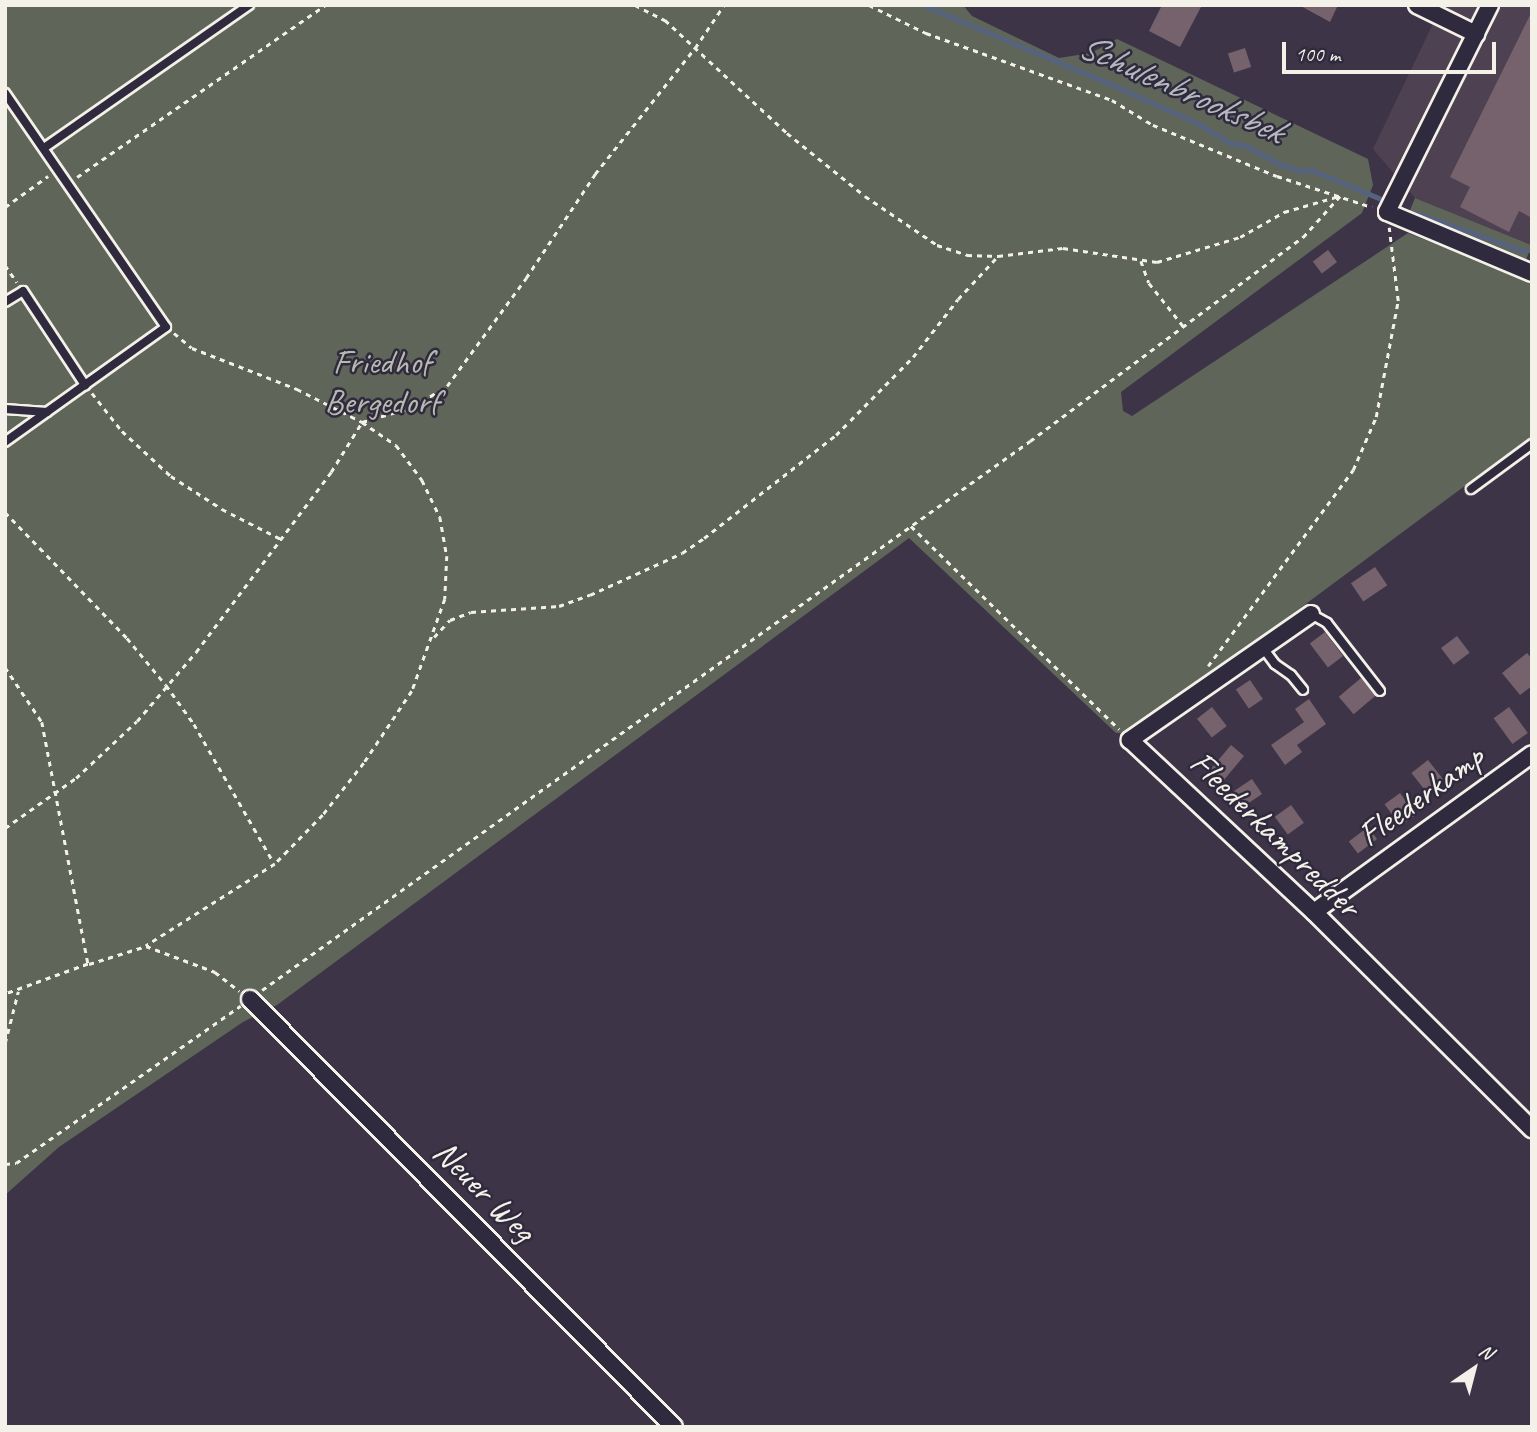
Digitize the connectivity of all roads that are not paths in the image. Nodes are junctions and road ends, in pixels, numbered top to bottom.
1 (249, 5) edge
2 (1417, 5) edge
3 (1490, 5) edge
4 (1476, 34) junction
5 (5, 93) edge
6 (44, 148) junction
7 (1532, 273) edge
8 (5, 302) edge
9 (85, 385) junction
10 (5, 409) edge
11 (47, 412) junction
12 (5, 442) edge
13 (1532, 444) edge
14 (1471, 489) dead end
15 (1311, 614) joint
16 (1263, 648) junction
17 (1303, 690) dead end
18 (1380, 691) dead end
19 (1532, 754) edge
20 (1314, 912) junction
21 (250, 999) road end
22 (1532, 1129) edge
23 (674, 1427) edge

1 - 6 lane
2 - 4 street
3 - 4 street
4 - 7 street
5 - 6 lane
6 - 9 lane
8 - 9 lane
9 - 11 lane
10 - 11 lane
11 - 12 lane
13 - 14 lane
15 - 16 street, Fleederkampredder
15 - 18 lane
16 - 17 lane
16 - 20 street, Fleederkampredder
19 - 20 street, Fleederkamp
20 - 22 street, Fleederkampredder
21 - 23 street, Neuer Weg

